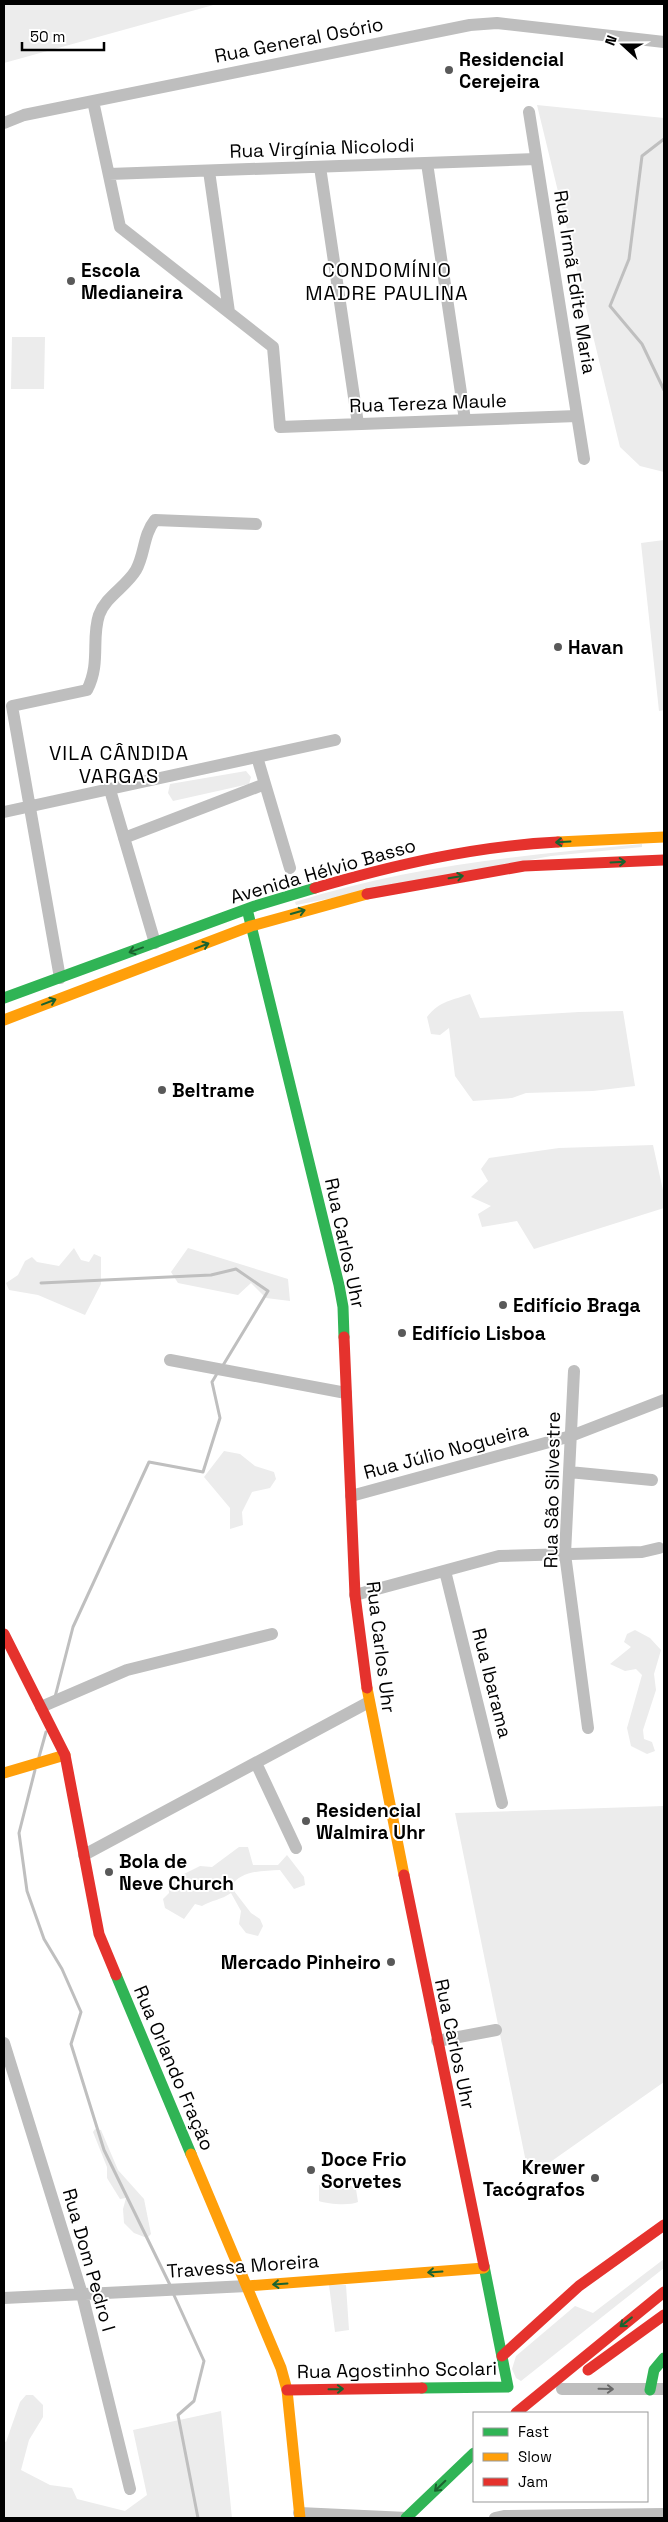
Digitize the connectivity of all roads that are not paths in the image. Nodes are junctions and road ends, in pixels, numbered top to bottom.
1 (664, 42) edge
2 (93, 101) junction
3 (529, 112) dead end
4 (4, 123) edge
5 (536, 160) junction
6 (427, 163) junction
7 (320, 167) junction
8 (209, 171) junction
9 (109, 174) junction
10 (229, 312) junction
11 (577, 416) junction
12 (465, 420) junction
13 (358, 424) junction
14 (584, 458) dead end
15 (256, 524) dead end
16 (334, 740) dead end
17 (257, 757) junction
18 (265, 784) junction
19 (110, 790) junction
20 (30, 808) junction
21 (4, 812) edge
22 (664, 837) edge
23 (124, 838) junction
24 (664, 860) edge
25 (290, 868) dead end
26 (247, 909) junction
27 (251, 926) junction
28 (155, 943) junction
29 (60, 978) junction
30 (4, 998) edge
31 (4, 1020) edge
32 (170, 1360) dead end
33 (574, 1371) dead end
34 (346, 1393) junction
35 (664, 1400) edge
36 (571, 1436) junction
37 (569, 1472) junction
38 (652, 1480) dead end
39 (351, 1496) junction
40 (658, 1548) dead end
41 (565, 1554) junction
42 (445, 1571) junction
43 (355, 1595) junction
44 (4, 1634) edge
45 (272, 1634) dead end
46 (370, 1702) junction
47 (41, 1707) junction
48 (588, 1728) dead end
49 (66, 1755) junction
50 (256, 1763) junction
51 (4, 1773) edge
52 (502, 1803) dead end
53 (296, 1848) dead end
54 (84, 1855) junction
55 (496, 2030) dead end
56 (437, 2041) junction
57 (4, 2043) edge
58 (664, 2225) edge
59 (484, 2268) junction
60 (247, 2286) junction
61 (664, 2292) edge
62 (82, 2294) junction
63 (4, 2298) edge
64 (664, 2315) edge
65 (502, 2356) junction
66 (664, 2358) edge
67 (508, 2387) joint
68 (562, 2389) junction
69 (664, 2389) edge
70 (287, 2390) junction
71 (650, 2390) junction
72 (543, 2407) dead end
73 (517, 2412) edge
74 (473, 2454) edge
75 (130, 2489) dead end
76 (664, 2514) edge
77 (300, 2516) edge
78 (501, 2517) edge
79 (407, 2518) edge

1 - 2 street, Rua General Osório
2 - 4 street, Rua General Osório
2 - 9 street
3 - 5 street, Rua Irmã Edite Maria
5 - 6 street, Rua Virgínia Nicolodi
5 - 11 street, Rua Irmã Edite Maria
6 - 7 street, Rua Virgínia Nicolodi
6 - 12 street
7 - 8 street, Rua Virgínia Nicolodi
7 - 13 street
8 - 9 street, Rua Virgínia Nicolodi
8 - 10 street
9 - 10 street
10 - 13 street, Rua Tereza Maule
11 - 12 street, Rua Tereza Maule
11 - 14 street, Rua Irmã Edite Maria
12 - 13 street, Rua Tereza Maule
15 - 20 street
16 - 17 street
17 - 18 street
17 - 19 street
18 - 23 street
18 - 25 street
19 - 20 street
19 - 23 street
20 - 21 street
20 - 29 street
22 -> 26 main road, Avenida Hélvio Basso
23 - 28 street
27 -> 24 main road, Avenida Hélvio Basso
26 - 27 main road, Rua Carlos Uhr
26 - 28 main road, Avenida Hélvio Basso
31 -> 27 main road, Avenida Hélvio Basso
27 - 34 main road, Rua Carlos Uhr
28 -> 29 main road, Avenida Hélvio Basso
29 - 30 main road, Avenida Hélvio Basso
32 - 34 street
33 - 36 street, Rua São Silvestre
34 - 39 main road, Rua Carlos Uhr
35 - 36 street, Rua Júlio Nogueira
36 - 37 street, Rua São Silvestre
36 - 39 street, Rua Júlio Nogueira
37 - 38 street
37 - 41 street, Rua São Silvestre
39 - 43 main road, Rua Carlos Uhr
40 - 41 street
41 - 42 street
41 - 48 street, Rua São Silvestre
42 - 43 street
42 - 52 street, Rua Ibarama
43 - 46 main road, Rua Carlos Uhr
44 - 47 main road, Rua Orlando Fração
45 - 47 street
46 - 50 street
46 - 56 main road, Rua Carlos Uhr
47 - 49 main road, Rua Orlando Fração
49 - 51 main road
49 - 54 main road, Rua Orlando Fração
50 - 53 street
50 - 54 street
54 - 60 main road, Rua Orlando Fração
55 - 56 street
56 - 59 main road, Rua Carlos Uhr
57 - 62 street, Rua Dom Pedro I
58 - 65 main road
59 -> 60 main road, Travessa Moreira
59 - 65 main road, Rua Carlos Uhr
60 - 62 street, Travessa Moreira
60 - 70 main road, Rua Orlando Fração
61 -> 73 main road
62 - 63 street, Travessa Moreira
62 - 75 street, Rua Dom Pedro I
64 - 68 main road
65 - 67 main road, Rua Carlos Uhr
66 - 71 main road
70 -> 67 main road, Rua Agostinho Scolari
68 -> 71 street
68 - 72 main road
69 - 71 street
70 - 77 main road, Rua Orlando Fração
74 -> 79 main road
76 - 78 street
77 - 79 street

